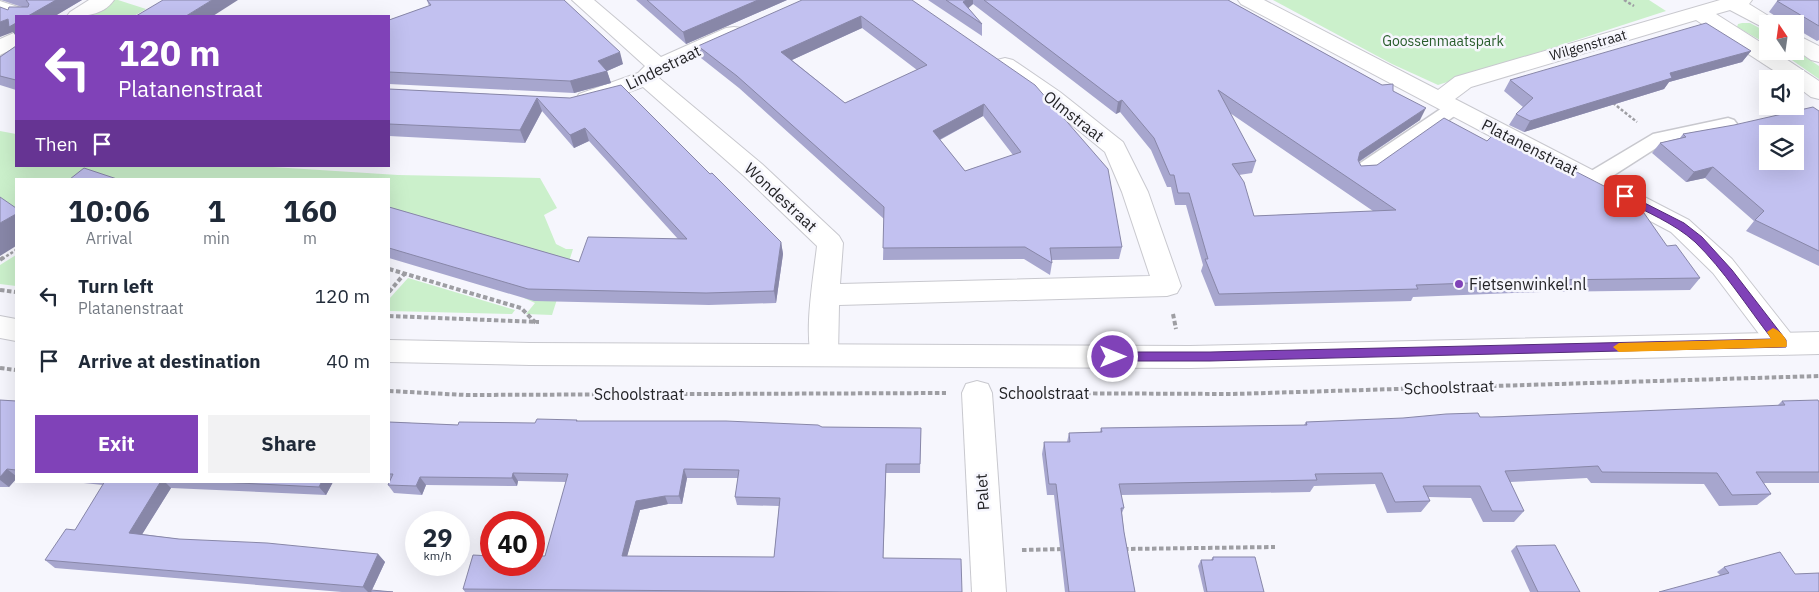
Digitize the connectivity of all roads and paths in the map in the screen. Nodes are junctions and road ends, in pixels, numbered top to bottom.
1 (104, 0) edge
2 (582, 0) edge
3 (1248, 0) edge
4 (1737, 1) edge
5 (0, 7) edge
6 (1699, 12) junction
7 (23, 15) edge
8 (79, 15) edge
9 (1759, 17) edge
10 (756, 23) edge
11 (15, 39) edge
12 (1804, 46) edge
13 (0, 48) edge
14 (989, 54) edge
15 (1819, 55) edge
16 (652, 72) junction
17 (1819, 92) edge
18 (564, 102) edge
19 (1612, 102) edge
20 (1446, 104) junction
21 (1728, 124) edge
22 (1659, 138) junction
23 (1363, 171) edge
24 (1593, 179) junction
25 (15, 251) edge
26 (0, 260) edge
27 (390, 269) edge
28 (404, 273) junction
29 (0, 290) edge
30 (390, 291) edge
31 (15, 292) edge
32 (826, 294) junction
33 (0, 328) edge
34 (15, 330) edge
35 (1816, 342) edge
36 (1782, 344) junction
37 (390, 351) edge
38 (530, 354) junction
39 (824, 356) junction
40 (0, 368) edge
41 (15, 370) edge
42 (1819, 376) edge
43 (390, 391) edge
44 (977, 393) junction
45 (1274, 547) dead end
46 (1066, 549) edge
47 (1115, 549) edge
48 (986, 550) junction
49 (989, 592) edge

1 - 8 street
2 - 16 street, Wondestraat
3 - 20 street, Platanenstraat
4 - 6 street, Wilgenstraat
4 - 9 street
5 - 7 street
6 - 17 street
6 - 20 street, Wilgenstraat
10 - 16 street, Lindestraat
11 - 13 street
12 - 15 street
14 - 32 street, Olmstraat
16 - 18 street, Lindestraat
16 - 32 street, Wondestraat
19 - 22 path
20 - 23 lane
20 - 24 street, Platanenstraat
21 - 22 lane
22 - 24 lane
24 - 36 street, Platanenstraat
25 - 26 path
27 - 28 path
28 - 30 path
28 - 38 path
29 - 31 path
32 - 39 street, Wondestraat
33 - 34 street
35 - 36 street
36 - 39 street
37 - 38 street
38 - 39 street
40 - 41 path
42 - 44 path, Schoolstraat
43 - 44 path, Schoolstraat
44 - 48 street, Palet
45 - 47 path
46 - 48 path
48 - 49 street, Palet

